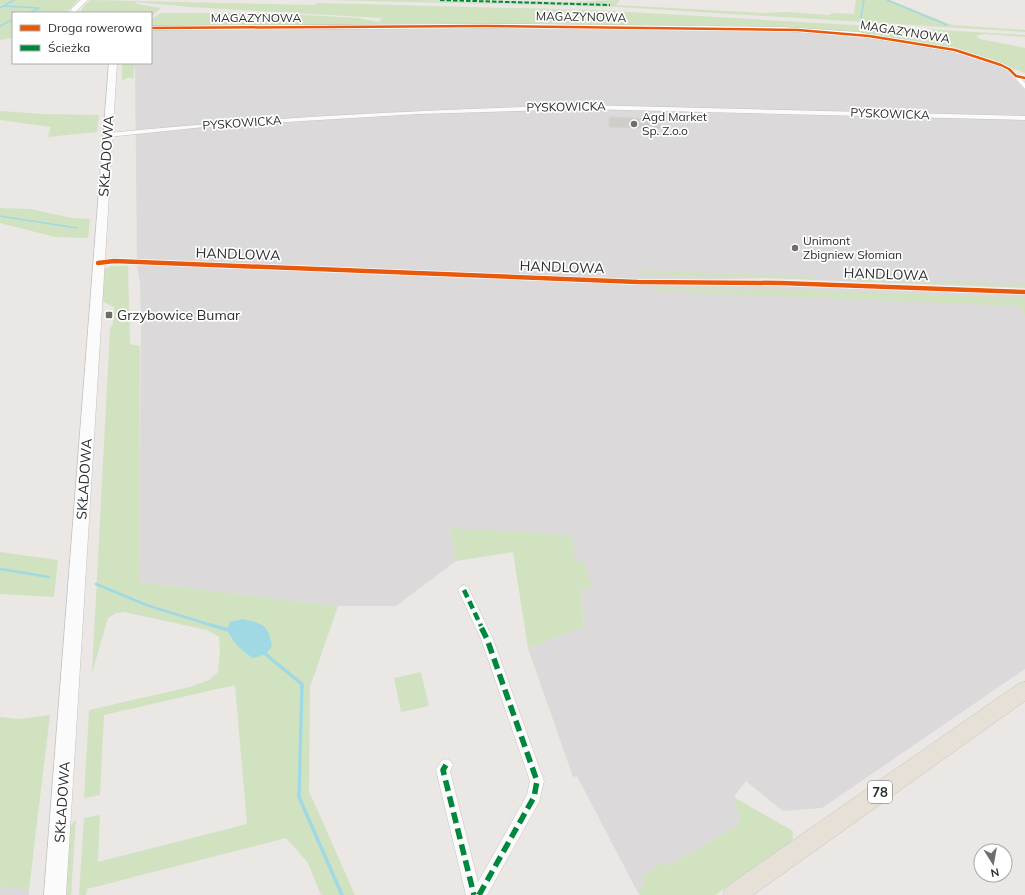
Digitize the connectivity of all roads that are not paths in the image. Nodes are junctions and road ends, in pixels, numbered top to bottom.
1 (85, 0) edge
2 (73, 12) edge
3 (152, 28) edge
4 (113, 64) edge
5 (1025, 87) edge
6 (1025, 118) edge
7 (108, 135) junction
8 (98, 263) junction
9 (1025, 292) edge
10 (464, 590) dead end
11 (1025, 690) edge
12 (446, 765) dead end
13 (56, 895) edge
14 (474, 895) edge
15 (479, 895) edge
16 (734, 895) edge

1 - 2 main road
3 - 5 street, MAGAZYNOWA
4 - 7 main road, SKŁADOWA
6 - 7 street, PYSKOWICKA
7 - 8 main road, SKŁADOWA
8 - 9 street, HANDLOWA
8 - 13 main road, SKŁADOWA
10 - 15 street
11 - 16 main road, 78
12 - 14 street

